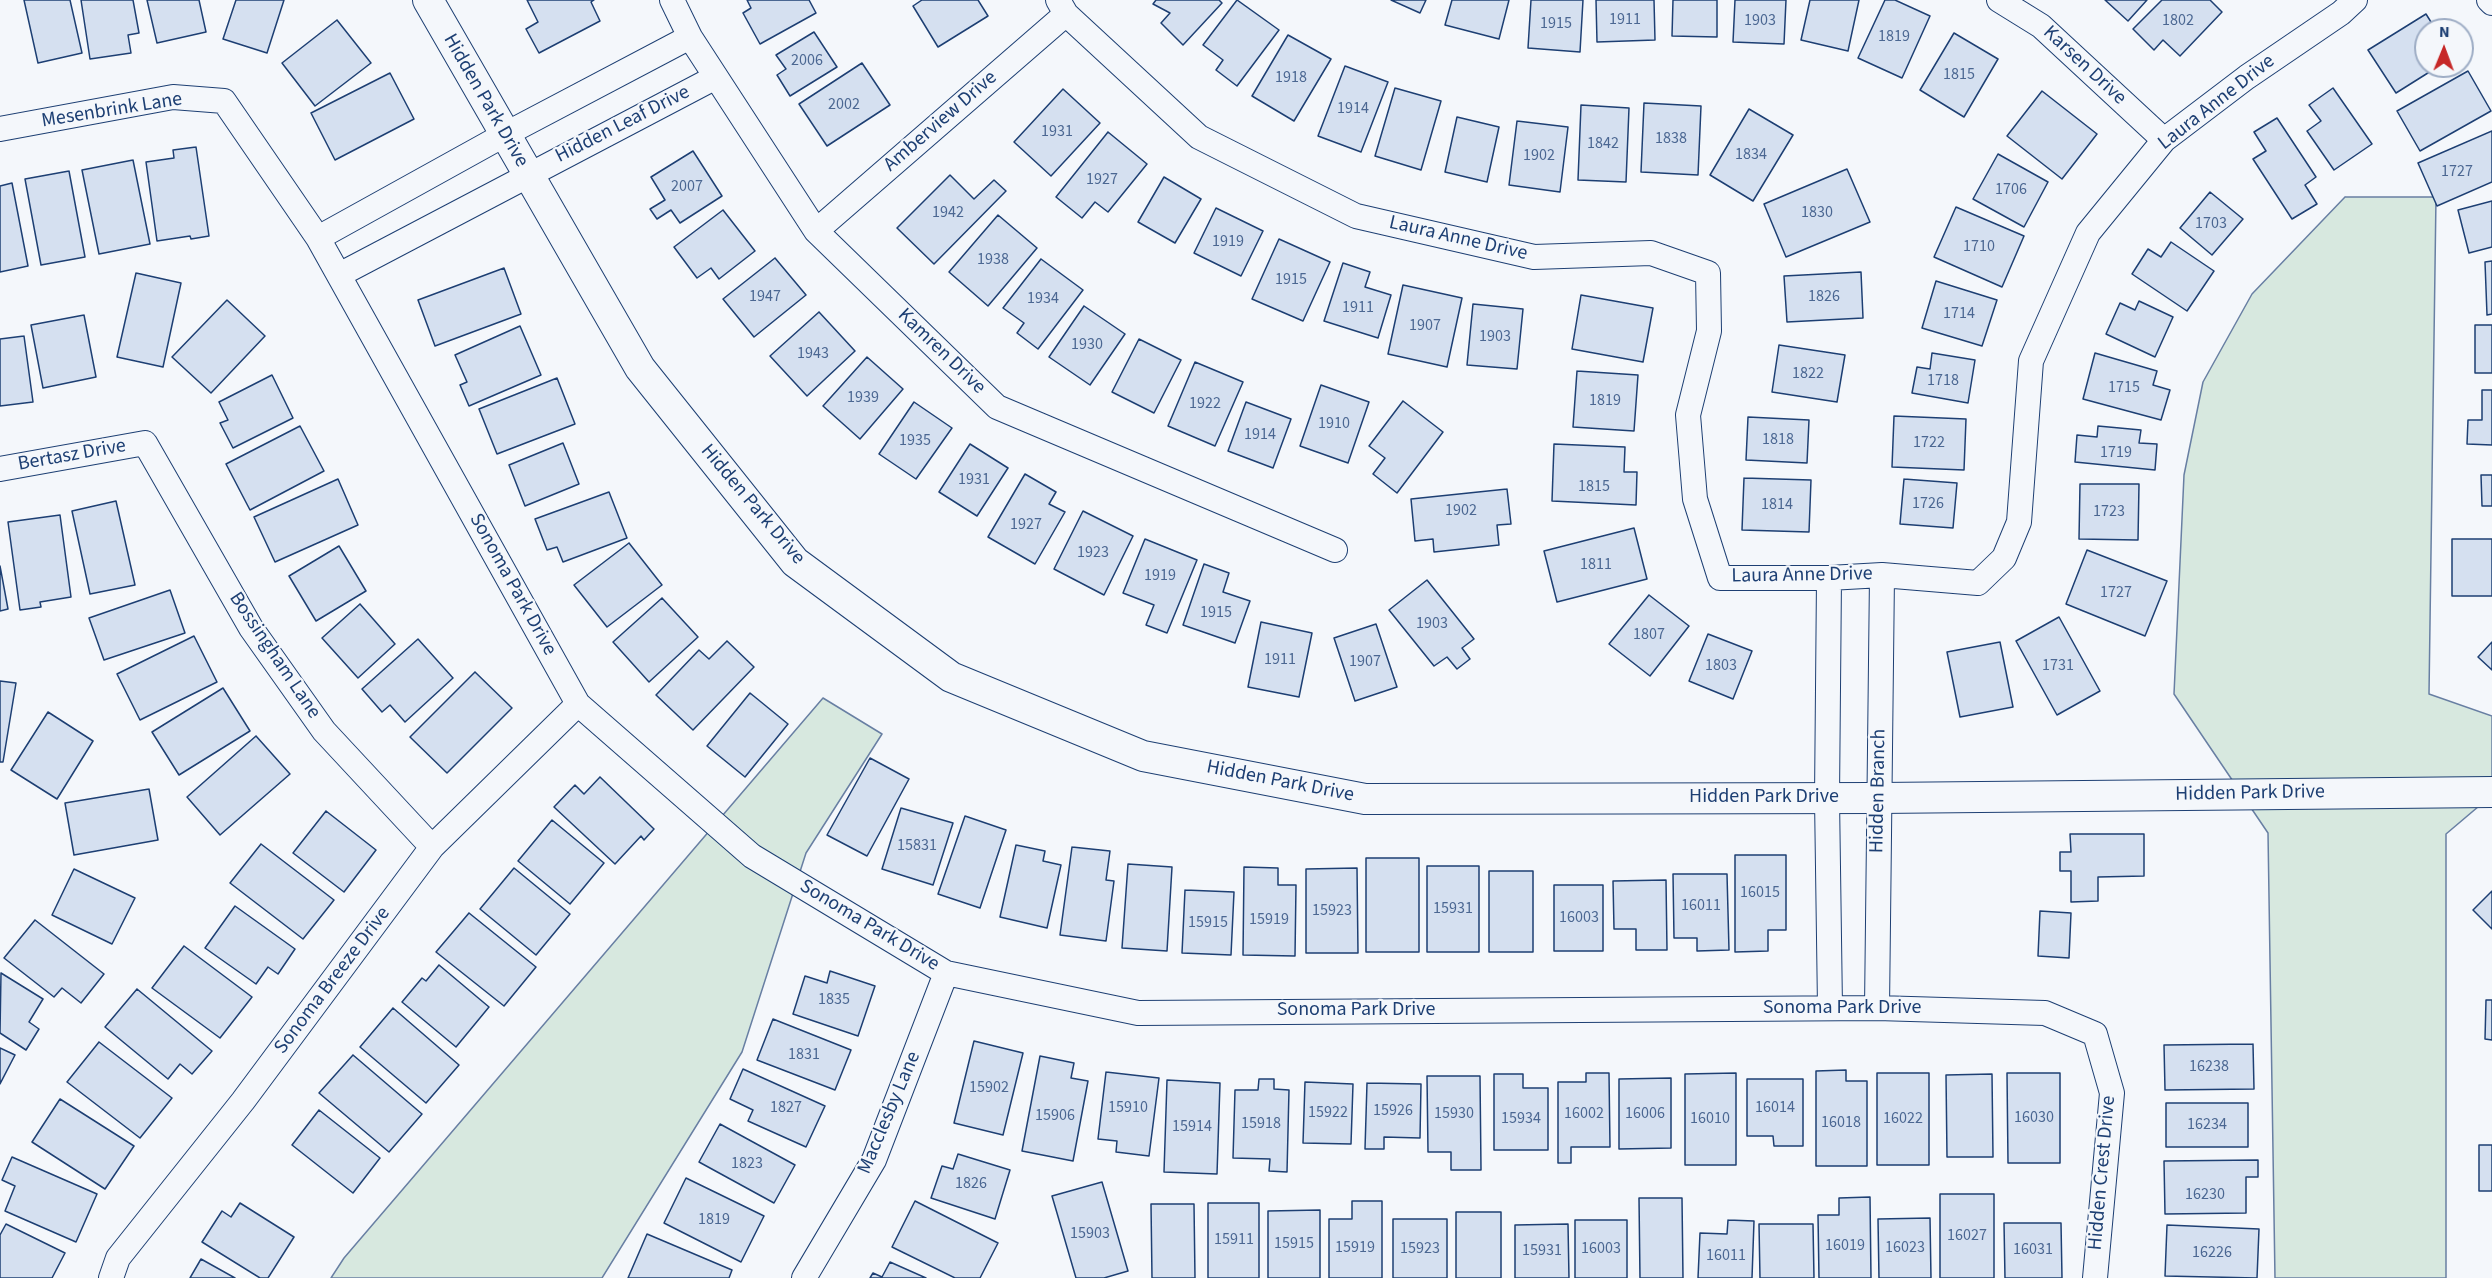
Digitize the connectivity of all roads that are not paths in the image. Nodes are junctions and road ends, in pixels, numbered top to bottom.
1 (428, 0) edge
2 (672, 0) edge
3 (1998, 0) edge
4 (2355, 0) edge
5 (1062, 7) edge
6 (690, 38) junction
7 (716, 77) junction
8 (224, 101) joint
9 (0, 129) edge
10 (504, 135) junction
11 (2164, 140) junction
12 (527, 175) junction
13 (816, 231) junction
14 (318, 238) junction
15 (339, 275) junction
16 (145, 442) joint
17 (0, 469) edge
18 (1335, 550) dead end
19 (1882, 575) junction
20 (1829, 578) junction
21 (578, 704) junction
22 (2492, 792) edge
23 (1827, 798) junction
24 (1879, 798) junction
25 (432, 848) junction
26 (946, 973) junction
27 (1830, 1008) junction
28 (1877, 1008) junction
29 (2095, 1034) joint
30 (111, 1278) edge
31 (804, 1278) edge
32 (2095, 1278) edge

1 - 10 street, Hidden Park Drive
2 - 6 street, Kamren Drive
3 - 11 street, Karsen Drive
4 - 11 street, Laura Anne Drive
5 - 13 street, Amberview Drive
5 - 20 street, Laura Anne Drive
6 - 7 street, Kamren Drive
6 - 10 street
7 - 12 street, Hidden Leaf Drive
7 - 13 street, Kamren Drive
8 - 9 street, Mesenbrink Lane
8 - 14 street, Sonoma Park Drive
10 - 12 street, Hidden Park Drive
10 - 14 street
11 - 19 street, Laura Anne Drive
12 - 15 street, Hidden Leaf Drive
12 - 23 street, Hidden Park Drive
13 - 18 street, Kamren Drive
14 - 15 street, Sonoma Park Drive
15 - 21 street, Sonoma Park Drive
16 - 17 street, Bertasz Drive
16 - 25 street, Bossingham Lane
19 - 20 street, Laura Anne Drive
19 - 24 street, Hidden Branch
20 - 23 street
21 - 25 street, Sonoma Breeze Drive
21 - 26 street, Sonoma Park Drive
22 - 24 street, Hidden Park Drive
23 - 24 street, Hidden Park Drive
23 - 27 street
24 - 28 street, Hidden Branch
25 - 30 street, Sonoma Breeze Drive
26 - 27 street, Sonoma Park Drive
26 - 31 street, Macclesby Lane
27 - 28 street, Sonoma Park Drive
28 - 29 street, Sonoma Park Drive
29 - 32 street, Hidden Crest Drive

